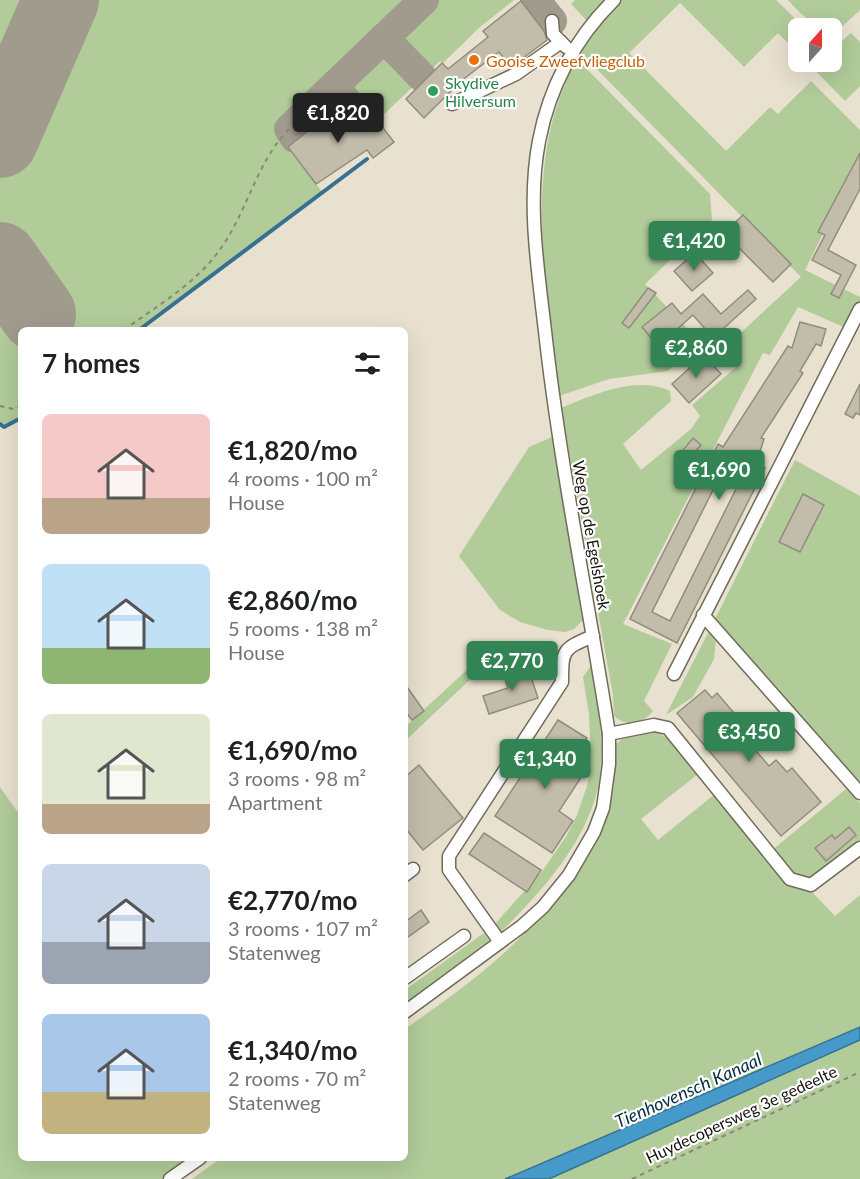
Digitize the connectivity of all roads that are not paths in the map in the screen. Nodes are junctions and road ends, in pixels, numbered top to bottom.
1 (614, 0) edge
2 (552, 21) dead end
3 (561, 42) junction
4 (571, 52) junction
5 (452, 104) dead end
6 (860, 309) edge
7 (703, 615) junction
8 (593, 636) junction
9 (674, 674) dead end
10 (609, 734) junction
11 (860, 792) edge
12 (860, 848) edge
13 (464, 936) dead end
14 (500, 942) junction
15 (408, 976) edge
16 (408, 1009) edge
17 (196, 1161) edge
18 (170, 1179) edge

1 - 4 street, Weg op de Egelshoek
2 - 3 street
3 - 4 street
3 - 5 street
4 - 8 street, Weg op de Egelshoek
6 - 7 street
7 - 9 street
7 - 11 street
8 - 10 street, Weg op de Egelshoek
8 - 14 street
10 - 12 street
10 - 14 street, Weg op de Egelshoek
13 - 15 street
14 - 16 street, Weg op de Egelshoek
17 - 18 street

